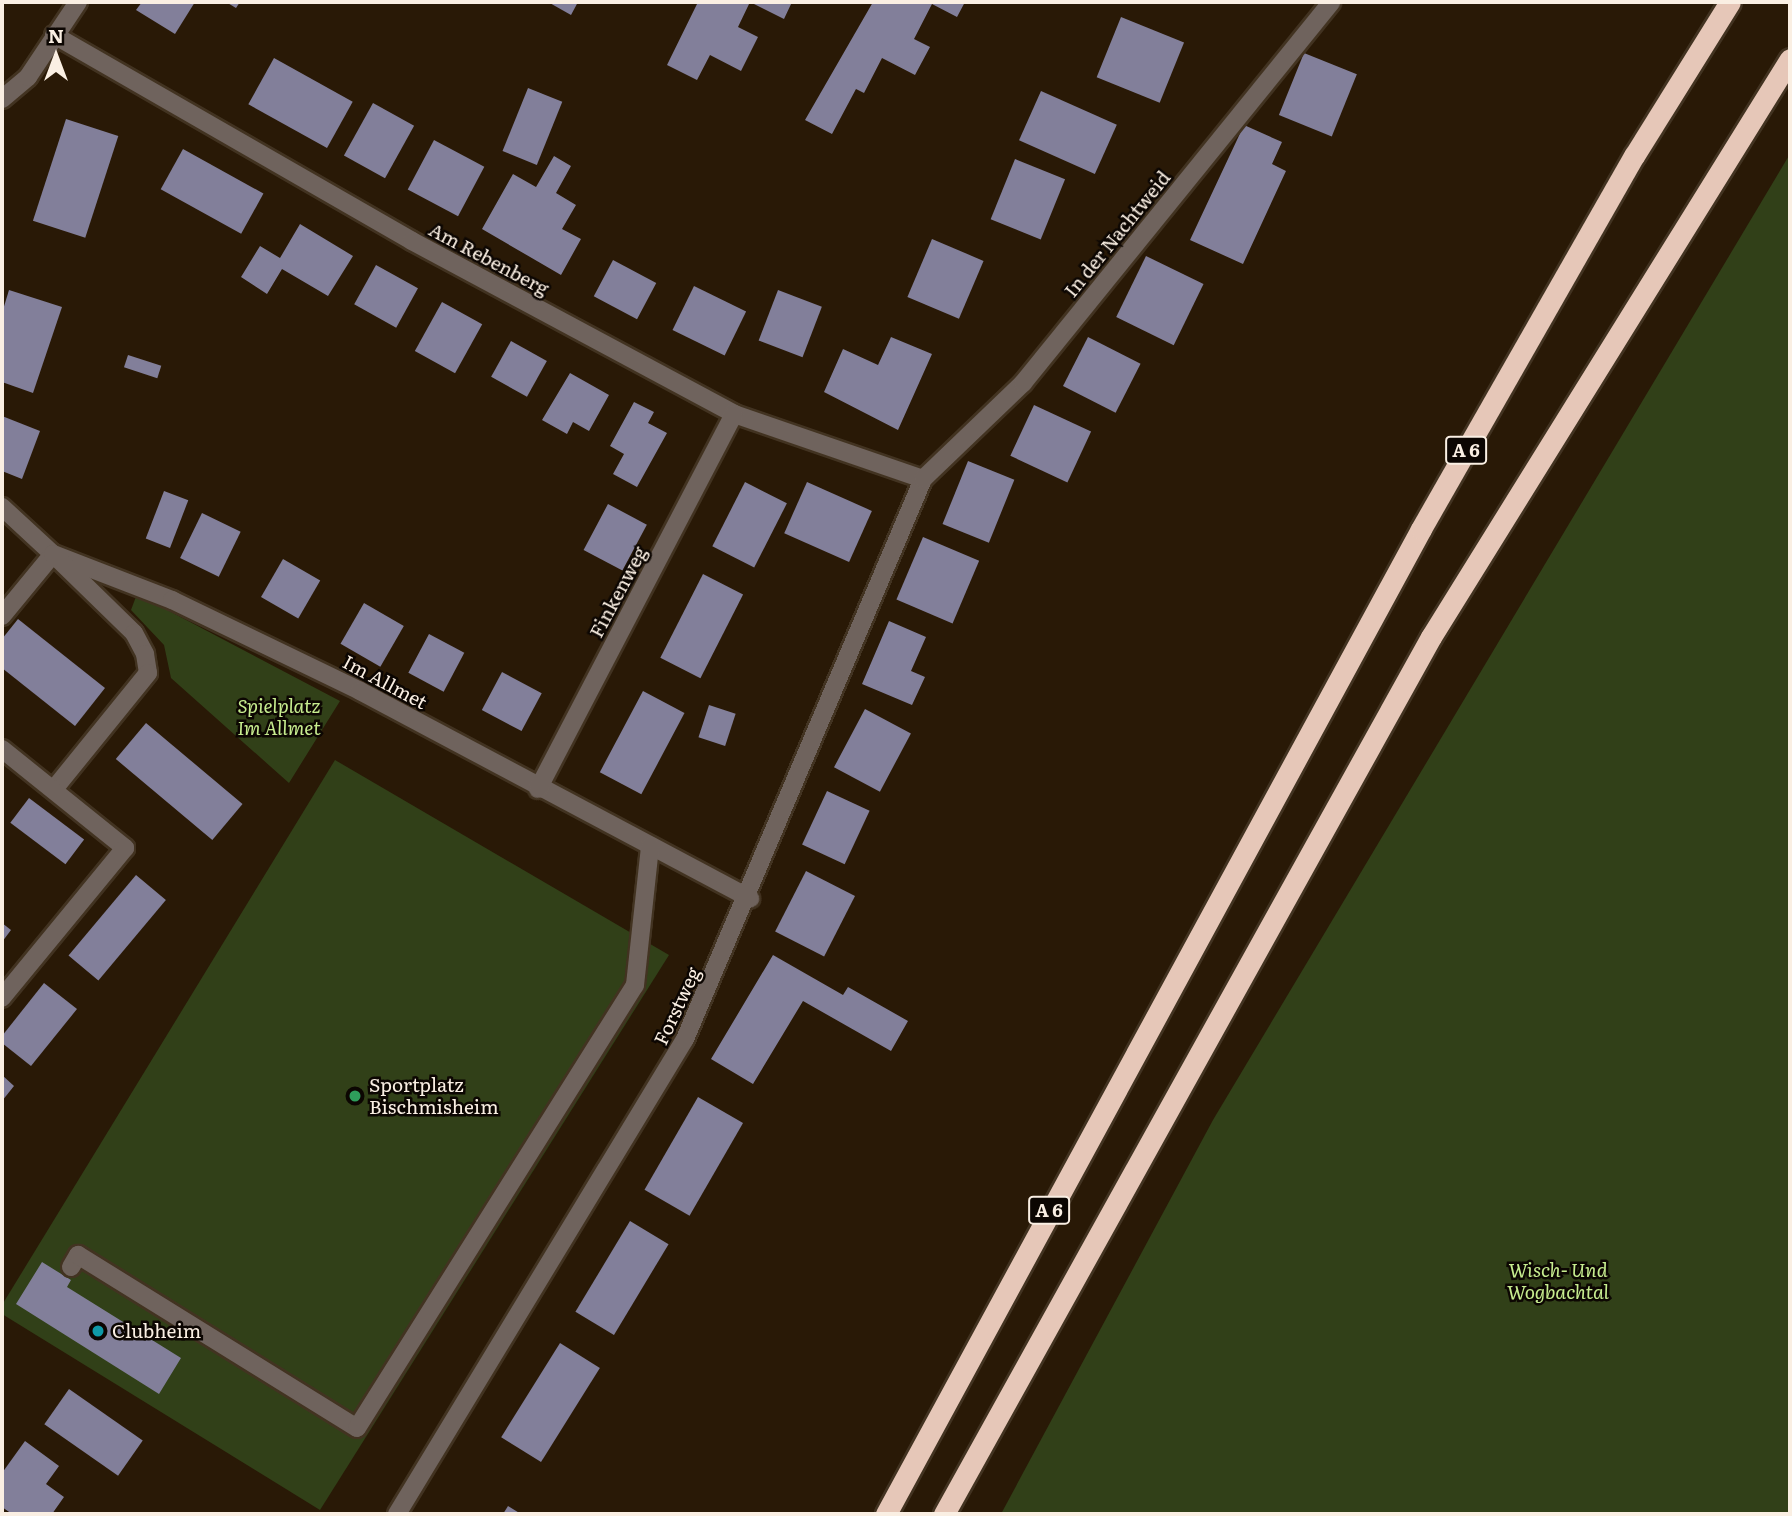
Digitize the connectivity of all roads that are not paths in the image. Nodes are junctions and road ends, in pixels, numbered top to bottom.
1 (78, 2) edge
2 (1331, 2) edge
3 (1730, 2) edge
4 (54, 35) junction
5 (1790, 59) edge
6 (2, 99) edge
7 (734, 414) junction
8 (923, 478) junction
9 (2, 507) edge
10 (53, 554) junction
11 (2, 616) edge
12 (2, 749) edge
13 (55, 788) junction
14 (538, 789) junction
15 (650, 846) junction
16 (750, 898) junction
17 (2, 998) edge
18 (71, 1266) dead end
19 (397, 1514) edge
20 (886, 1514) edge
21 (944, 1514) edge

1 - 4 street
2 - 8 street, In der Nachtweid
3 - 20 highway, A 6
4 - 6 street
4 - 7 street, Am Rebenberg
5 - 21 highway
7 - 8 street, Am Rebenberg
7 - 14 street, Finkenweg
8 - 16 street, Forstweg
9 - 10 street, Im Allmet
10 - 11 street
10 - 13 street
10 - 14 street, Im Allmet
12 - 13 street
13 - 17 street
14 - 15 street, Im Allmet
15 - 16 street, Im Allmet
15 - 18 street
16 - 19 street, Forstweg

